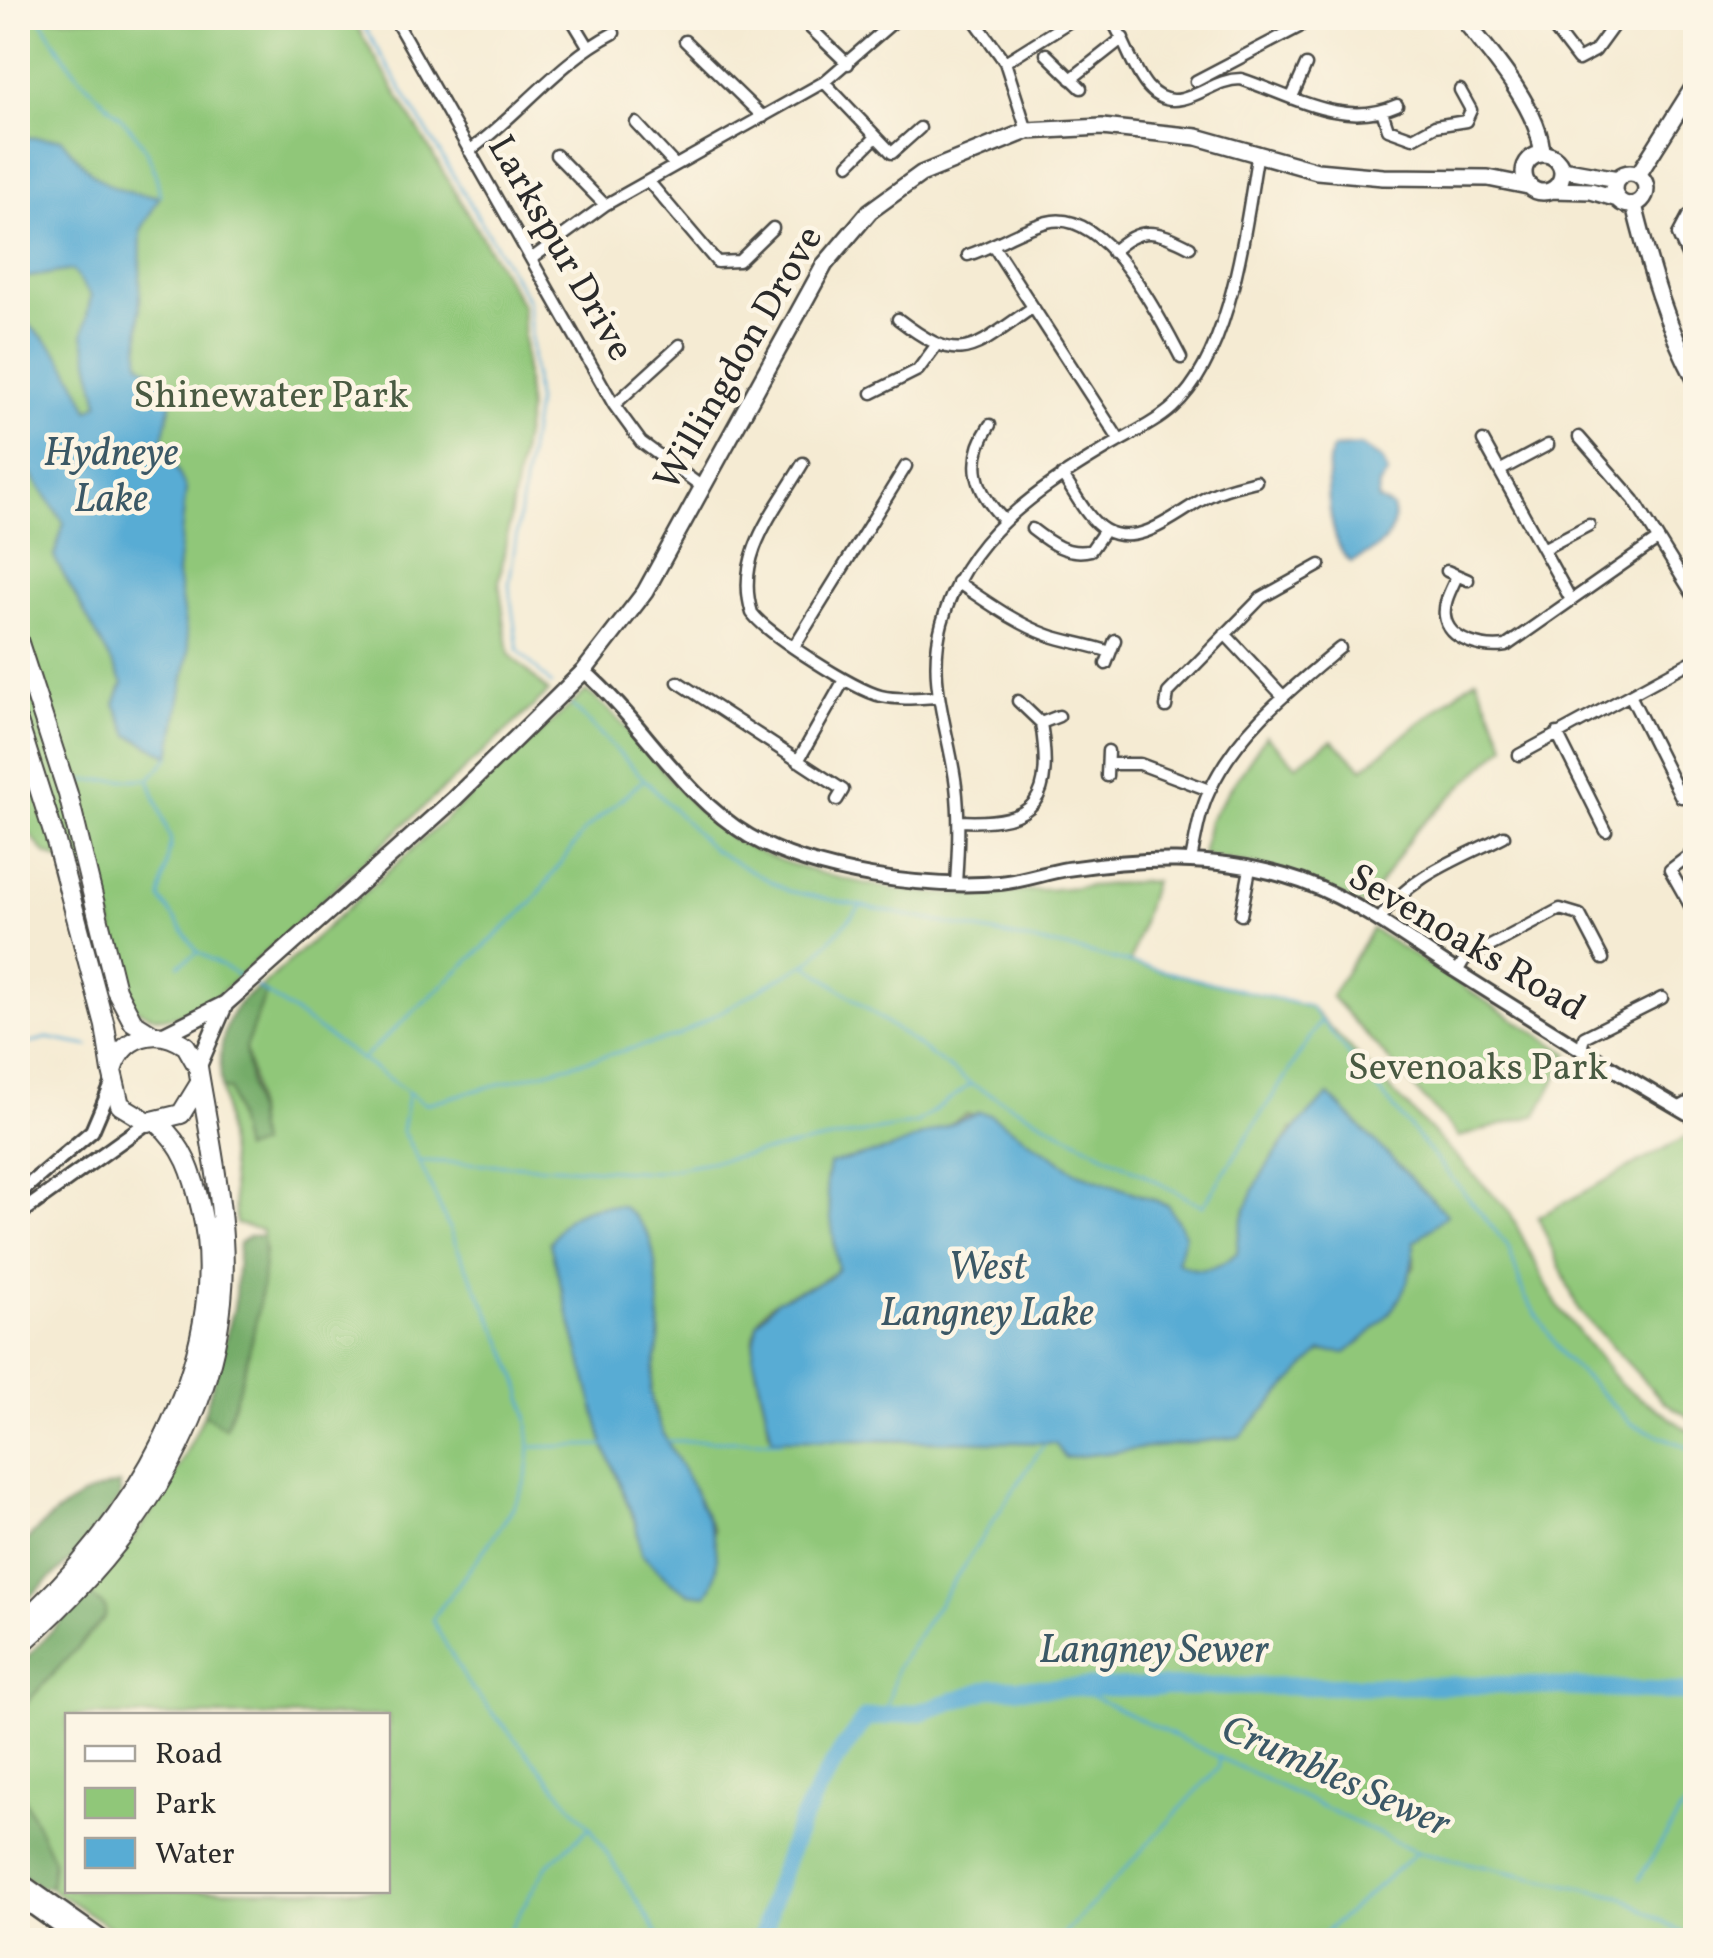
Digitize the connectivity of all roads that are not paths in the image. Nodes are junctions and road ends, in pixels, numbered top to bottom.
1 (394, 18) edge
2 (571, 18) edge
3 (800, 18) edge
4 (898, 18) edge
5 (973, 18) edge
6 (1075, 18) edge
7 (1110, 18) edge
8 (1306, 18) edge
9 (1462, 18) edge
10 (1620, 18) edge
11 (1549, 22) dead end
12 (614, 33) dead end
13 (1123, 38) junction
14 (685, 41) dead end
15 (588, 46) junction
16 (1046, 54) dead end
17 (1005, 62) junction
18 (848, 64) junction
19 (1318, 76) dead end
20 (1071, 79) junction
21 (1196, 81) dead end
22 (824, 82) junction
23 (1696, 83) edge
24 (1081, 88) dead end
25 (1460, 90) dead end
26 (1292, 97) junction
27 (1396, 105) dead end
28 (1382, 112) junction
29 (763, 118) junction
30 (636, 123) dead end
31 (920, 128) dead end
32 (1027, 131) junction
33 (874, 138) junction
34 (469, 151) junction
35 (1258, 152) junction
36 (1542, 154) junction
37 (556, 155) dead end
38 (849, 164) dead end
39 (675, 165) junction
40 (1524, 166) junction
41 (1562, 169) junction
42 (1638, 175) junction
43 (1488, 178) junction
44 (1618, 178) junction
45 (650, 182) junction
46 (1528, 186) junction
47 (1552, 190) junction
48 (1626, 202) junction
49 (605, 205) junction
50 (1696, 213) edge
51 (772, 228) dead end
52 (994, 247) junction
53 (1190, 247) dead end
54 (1112, 252) junction
55 (968, 255) dead end
56 (531, 259) junction
57 (1696, 275) edge
58 (1032, 308) junction
59 (898, 319) dead end
60 (680, 344) dead end
61 (935, 347) junction
62 (1181, 358) dead end
63 (1696, 381) edge
64 (872, 393) dead end
65 (614, 405) junction
66 (990, 425) dead end
67 (1580, 437) dead end
68 (1120, 441) junction
69 (1483, 441) dead end
70 (1548, 444) dead end
71 (802, 464) dead end
72 (906, 466) dead end
73 (1501, 470) junction
74 (1062, 475) junction
75 (1256, 481) dead end
76 (701, 486) junction
77 (1004, 520) junction
78 (1052, 523) dead end
79 (1589, 525) dead end
80 (1104, 530) junction
81 (1656, 542) junction
82 (1543, 549) junction
83 (1320, 566) dead end
84 (1457, 576) dead end
85 (957, 582) junction
86 (1570, 598) junction
87 (1696, 600) edge
88 (1225, 634) junction
89 (18, 640) edge
90 (1115, 640) dead end
91 (795, 645) junction
92 (1340, 648) dead end
93 (1696, 659) edge
94 (584, 671) junction
95 (844, 680) junction
96 (678, 682) dead end
97 (1156, 687) dead end
98 (1168, 694) junction
99 (1630, 694) junction
100 (1282, 695) junction
101 (936, 697) junction
102 (1018, 701) dead end
103 (1166, 707) dead end
104 (1058, 716) dead end
105 (18, 722) edge
106 (1042, 723) junction
107 (1557, 733) junction
108 (1108, 751) dead end
109 (1519, 755) dead end
110 (798, 760) junction
111 (1209, 790) junction
112 (1681, 797) dead end
113 (837, 800) dead end
114 (958, 821) junction
115 (1606, 831) dead end
116 (1504, 836) dead end
117 (1696, 850) edge
118 (1191, 860) junction
119 (1250, 869) junction
120 (956, 884) junction
121 (1241, 915) dead end
122 (1696, 916) edge
123 (1380, 919) junction
124 (1603, 959) dead end
125 (1457, 972) junction
126 (1662, 998) dead end
127 (225, 1004) junction
128 (158, 1034) junction
129 (1580, 1050) junction
130 (199, 1075) junction
131 (112, 1078) junction
132 (1696, 1098) edge
133 (1678, 1108) junction
134 (1696, 1118) edge
135 (152, 1122) junction
136 (18, 1194) edge
137 (18, 1215) edge
138 (18, 1624) edge
139 (18, 1646) edge
140 (18, 1880) edge
141 (18, 1896) edge
142 (80, 1940) edge
143 (103, 1940) edge

1 - 34 street, Larkspur Drive
2 - 15 street
3 - 18 street
4 - 18 street
5 - 17 street
6 - 17 street
7 - 13 street
8 - 21 street
9 - 36 main road
10 - 11 street
12 - 15 street
13 - 20 street
13 - 26 street
14 - 29 street
15 - 34 street
16 - 20 street
17 - 32 street
18 - 22 street
19 - 26 street
20 - 24 street
22 - 29 street
22 - 33 street
23 - 42 main road
25 - 28 street
26 - 28 street
27 - 28 street
29 - 39 street
30 - 39 street
31 - 33 street
32 - 35 main road, Willingdon Drove
32 - 76 main road, Willingdon Drove
33 - 38 street
34 - 56 street, Larkspur Drive
35 - 43 main road, Willingdon Drove
35 - 68 street
36 - 40 main road
36 - 41 main road
37 - 49 street
39 - 45 street
40 - 43 main road, Willingdon Drove
40 - 46 main road
41 - 44 main road
41 - 47 main road
42 - 44 main road
42 - 48 main road
43 - 46 main road, Willingdon Drove
44 - 48 main road
45 - 49 street
45 - 51 street
46 - 47 main road
47 - 48 main road
48 - 63 main road
49 - 56 street
50 - 57 street
52 - 54 street
52 - 55 street
52 - 58 street
53 - 54 street
54 - 62 street
56 - 65 street, Larkspur Drive
58 - 61 street
58 - 68 street
59 - 61 street
60 - 65 street
61 - 64 street
65 - 76 street, Larkspur Drive
66 - 77 street
67 - 81 street
68 - 74 street
69 - 73 street
70 - 73 street
71 - 91 street
72 - 91 street
73 - 82 street
74 - 77 street
74 - 80 street
75 - 80 street
76 - 94 main road, Willingdon Drove
77 - 85 street
78 - 80 street
79 - 82 street
81 - 86 street
81 - 87 street
82 - 86 street
83 - 88 street
84 - 86 street
85 - 90 street
85 - 101 street
88 - 98 street
88 - 100 street
89 - 128 highway
91 - 95 street
92 - 100 street
93 - 99 street
94 - 120 street, Sevenoaks Road
94 - 127 main road, Willingdon Drove
95 - 101 street
95 - 110 street
96 - 110 street
97 - 98 street
98 - 103 street
99 - 107 street
99 - 112 street
100 - 111 street
101 - 114 street
102 - 106 street
104 - 106 street
105 - 131 highway
106 - 114 street
107 - 109 street
107 - 115 street
108 - 111 street
110 - 113 street
111 - 118 street
114 - 120 street
116 - 123 street
117 - 122 street
118 - 119 street, Sevenoaks Road
118 - 120 street, Sevenoaks Road
119 - 121 street
119 - 123 street, Sevenoaks Road
123 - 125 street, Sevenoaks Road
124 - 125 street
125 - 129 street, Sevenoaks Road
126 - 129 street
127 - 128 main road, Willingdon Drove
127 - 130 main road, Willingdon Drove
128 - 130 highway
128 - 131 highway
129 - 133 street, Sevenoaks Road
130 - 135 highway
130 - 139 highway
131 - 135 highway
131 - 136 street
132 - 133 street
133 - 134 street, Sevenoaks Road
135 - 137 street
135 - 138 highway
140 - 143 main road
141 - 142 main road

